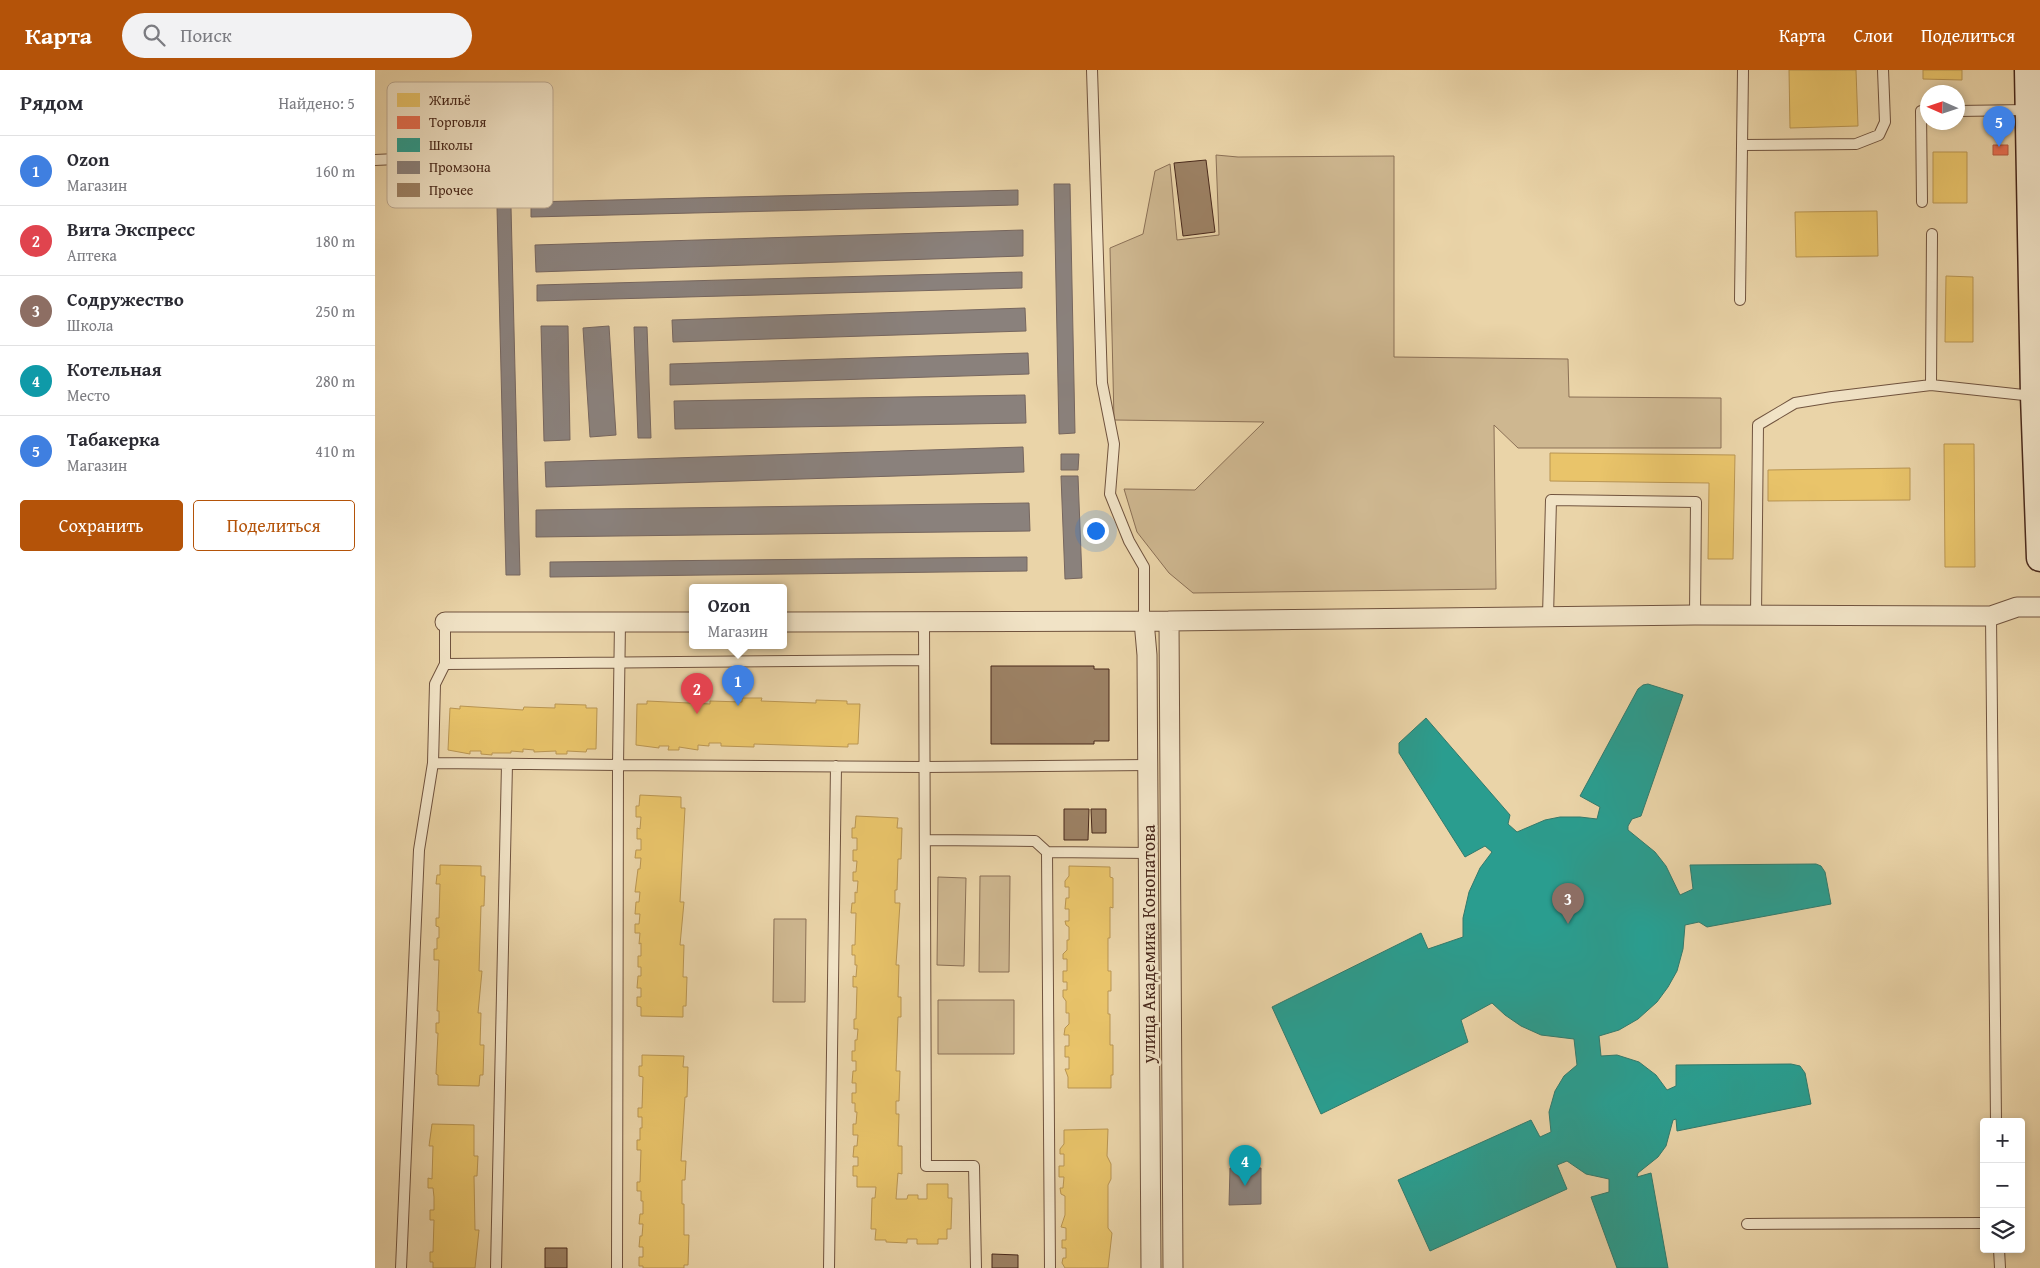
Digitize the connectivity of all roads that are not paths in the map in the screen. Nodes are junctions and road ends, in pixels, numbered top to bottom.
1 (1092, 70) edge
2 (1743, 70) edge
3 (1883, 70) edge
4 (2028, 70) edge
5 (1965, 111) edge
6 (2034, 111) edge
7 (1921, 130) edge
8 (1742, 145) junction
9 (1922, 202) dead end
10 (1932, 234) dead end
11 (1740, 300) dead end
12 (1931, 385) junction
13 (2034, 396) junction
14 (2040, 558) edge
15 (2040, 607) edge
16 (1548, 616) junction
17 (1695, 616) junction
18 (1757, 616) junction
19 (1991, 616) junction
20 (1144, 621) junction
21 (1169, 621) junction
22 (445, 622) joint
23 (620, 622) junction
24 (689, 622) edge
25 (787, 622) edge
26 (924, 622) junction
27 (924, 660) junction
28 (620, 663) junction
29 (445, 664) junction
30 (433, 763) junction
31 (507, 764) junction
32 (618, 765) junction
33 (1148, 765) junction
34 (836, 766) junction
35 (924, 767) junction
36 (925, 840) junction
37 (1047, 852) junction
38 (1149, 853) junction
39 (1996, 1118) edge
40 (1980, 1223) edge
41 (1747, 1224) dead end
42 (1999, 1253) edge
43 (401, 1268) edge
44 (496, 1268) edge
45 (617, 1268) edge
46 (829, 1268) edge
47 (976, 1268) edge
48 (1050, 1268) edge
49 (1151, 1268) edge
50 (1173, 1268) edge
51 (1999, 1268) edge

1 - 20 lane
2 - 8 lane
3 - 8 lane
4 - 6 main road
5 - 6 lane
6 - 13 main road
7 - 9 lane
8 - 11 lane
10 - 12 lane
12 - 13 lane
12 - 18 lane
13 - 14 main road
15 - 19 street
16 - 17 street
16 - 17 lane
16 - 21 street
17 - 18 street
18 - 19 street
19 - 39 lane
20 - 21 street
20 - 26 street
20 - 33 street, улица Академика Конопатова
21 - 50 street, улица Академика Конопатова
22 - 23 street
22 - 29 lane
23 - 24 street
23 - 28 lane
25 - 26 street
26 - 27 lane
27 - 28 lane
27 - 35 lane
28 - 29 lane
28 - 32 lane
29 - 30 lane
30 - 31 lane
30 - 43 lane
31 - 32 lane
31 - 44 lane
32 - 34 lane
32 - 45 lane
33 - 35 lane
33 - 38 street, улица Академика Конопатова
34 - 35 lane
34 - 46 lane
35 - 36 lane
36 - 37 lane
36 - 47 lane
37 - 38 lane
37 - 48 lane
38 - 49 street, улица Академика Конопатова
40 - 41 lane
42 - 51 lane

